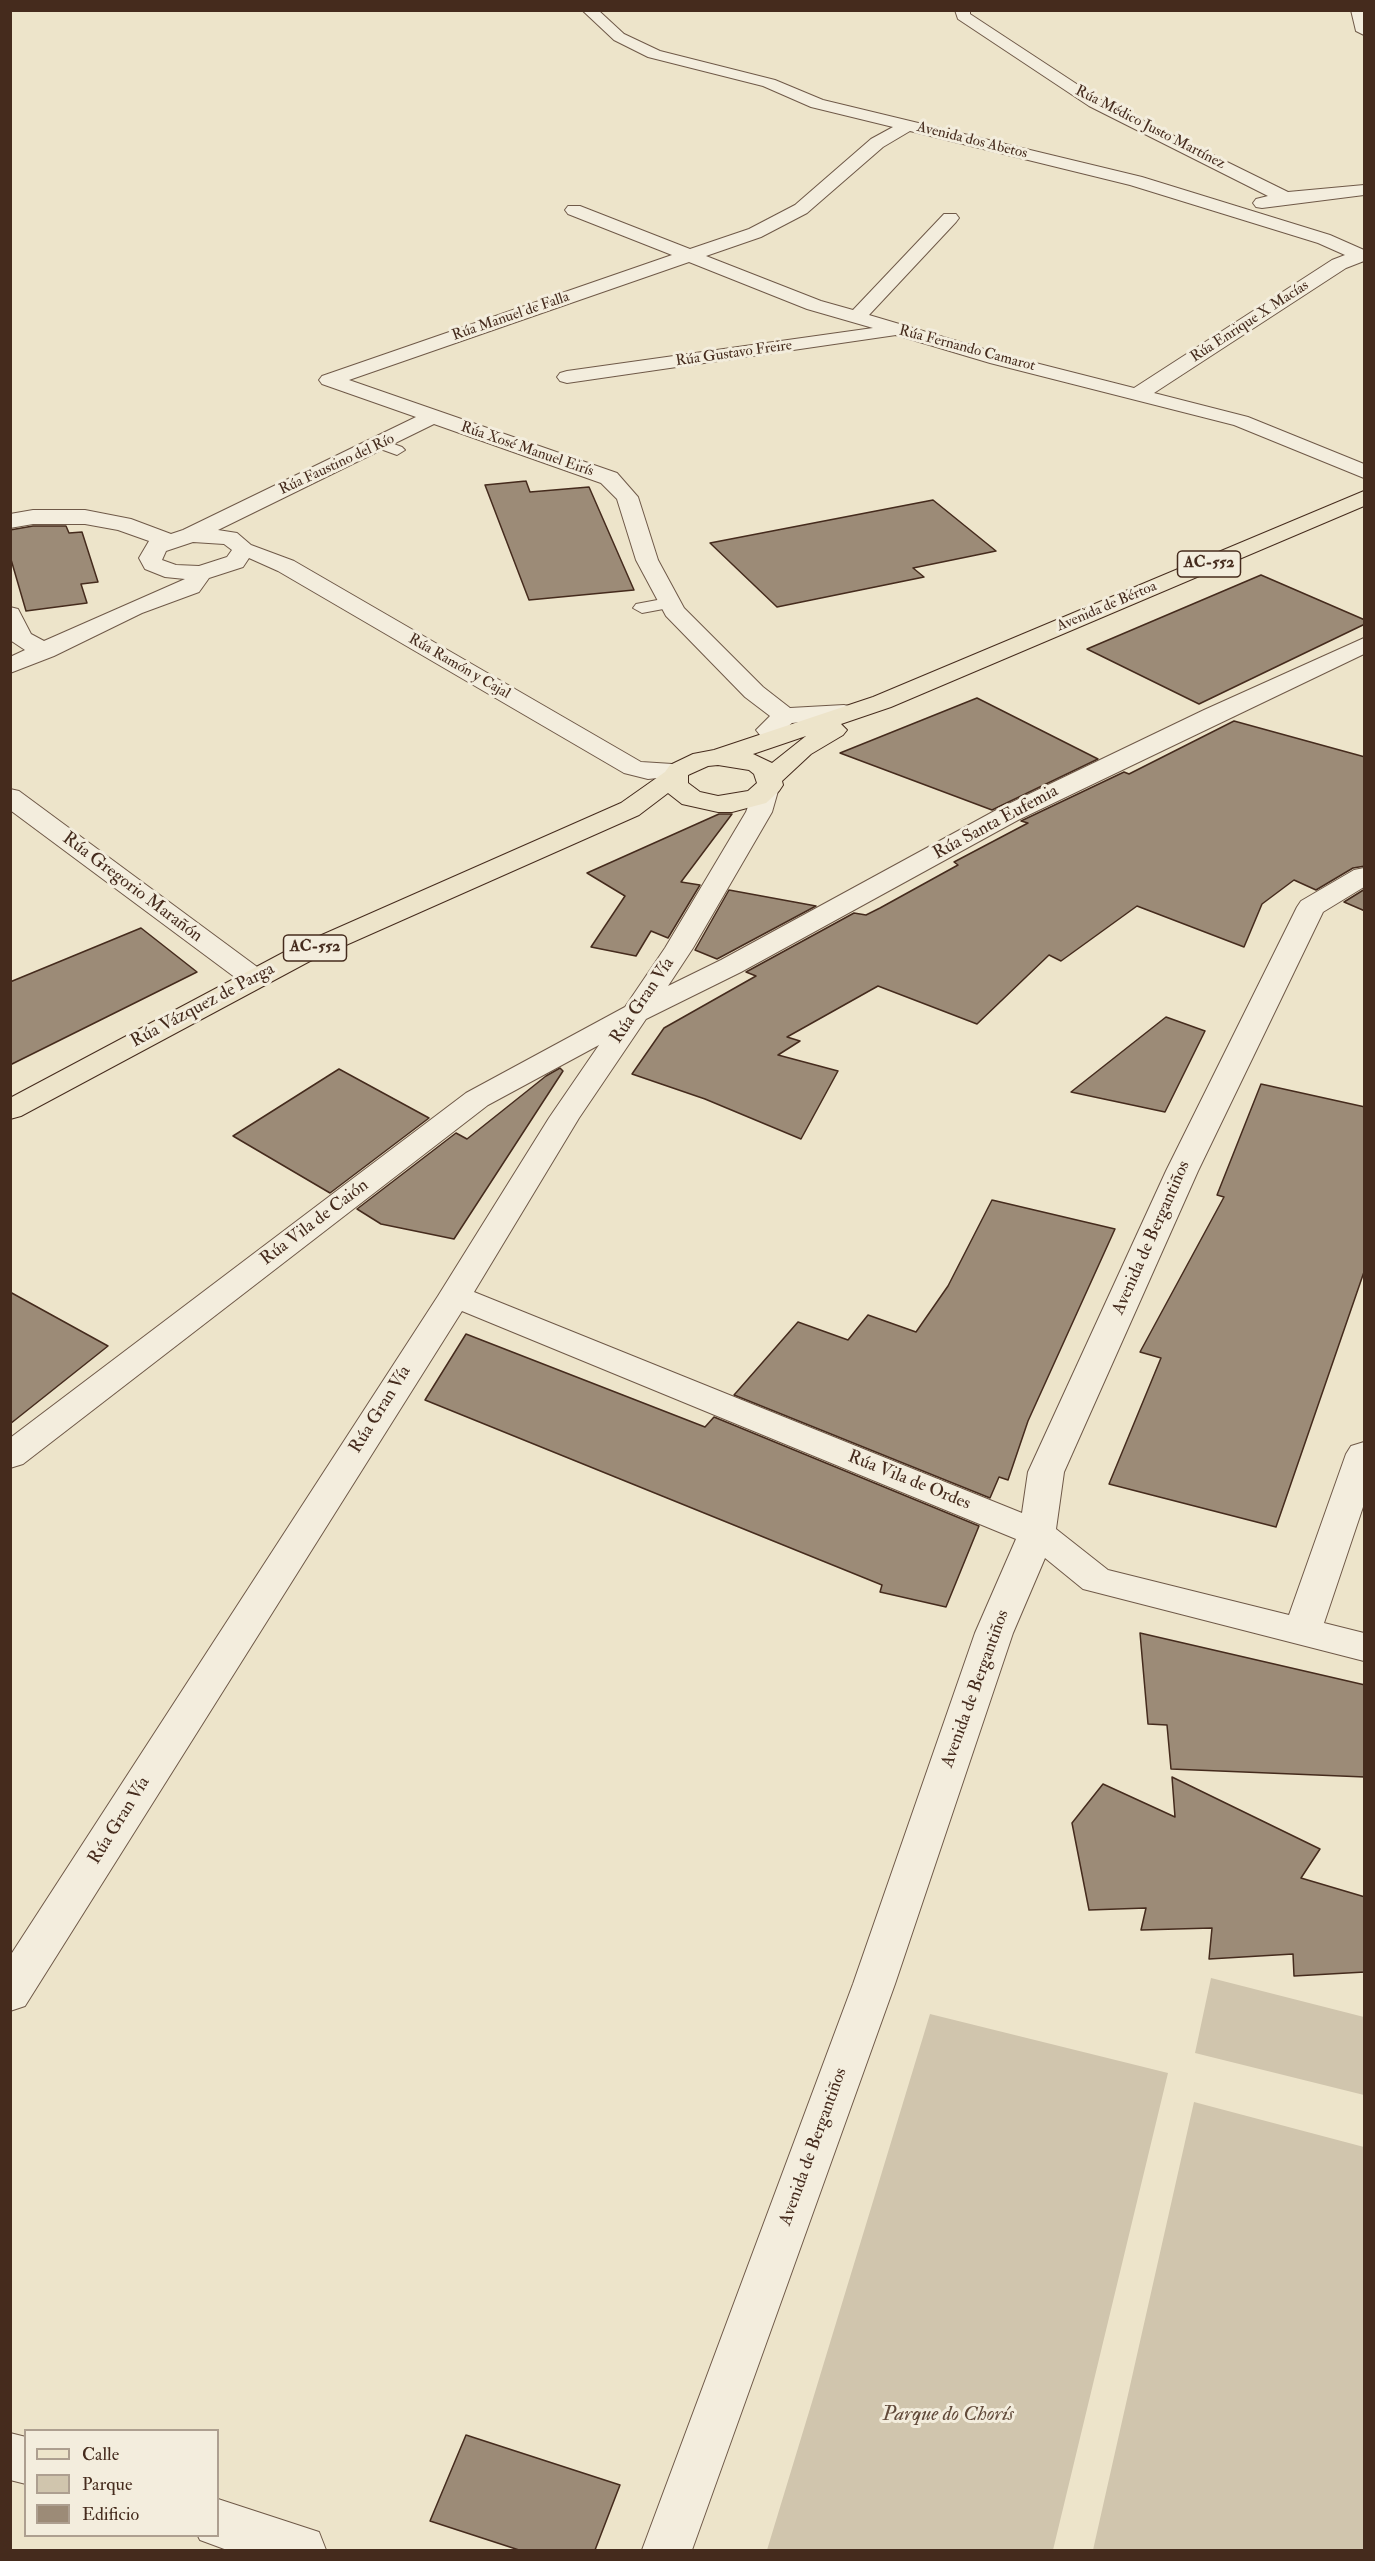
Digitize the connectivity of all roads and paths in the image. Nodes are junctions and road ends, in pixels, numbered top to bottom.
1 (589, 10) edge
2 (962, 10) edge
3 (1358, 10) edge
4 (1365, 31) edge
5 (909, 125) junction
6 (1365, 190) edge
7 (1285, 198) junction
8 (574, 210) dead end
9 (1234, 210) junction
10 (950, 218) dead end
11 (693, 256) junction
12 (1364, 256) edge
13 (856, 318) junction
14 (901, 331) junction
15 (567, 377) dead end
16 (329, 380) joint
17 (1140, 393) junction
18 (430, 417) junction
19 (1365, 472) edge
20 (1365, 498) edge
21 (243, 510) junction
22 (10, 521) edge
23 (191, 535) junction
24 (167, 540) junction
25 (236, 544) junction
26 (161, 569) junction
27 (201, 573) junction
28 (668, 603) junction
29 (134, 608) junction
30 (642, 608) dead end
31 (10, 614) edge
32 (1365, 645) edge
33 (45, 651) junction
34 (10, 666) edge
35 (882, 702) junction
36 (844, 712) junction
37 (785, 716) junction
38 (760, 741) junction
39 (718, 757) junction
40 (676, 774) junction
41 (767, 784) junction
42 (10, 797) edge
43 (711, 803) junction
44 (630, 809) junction
45 (750, 827) junction
46 (1365, 876) edge
47 (254, 978) junction
48 (635, 1013) junction
49 (11, 1108) edge
50 (455, 1296) junction
51 (1365, 1454) edge
52 (10, 1456) edge
53 (1037, 1533) junction
54 (1303, 1629) junction
55 (1365, 1647) edge
56 (10, 1993) edge
57 (219, 2523) edge
58 (301, 2550) edge
59 (667, 2550) edge

1 - 5 street, Avenida dos Abetos
2 - 7 street, Rúa Médico Justo Martínez
3 - 4 street
5 - 9 street, Avenida dos Abetos
5 - 11 street, Rúa Manuel de Falla
6 - 7 street
7 - 9 street
8 - 11 street, Rúa Fernando Camarot
9 - 12 street, Avenida dos Abetos
10 - 13 street
11 - 13 street, Rúa Fernando Camarot
11 - 16 street, Rúa Manuel de Falla
12 - 17 street, Rúa Enrique X Macías
13 - 14 street, Rúa Fernando Camarot
14 - 15 street, Rúa Gustavo Freire
14 - 17 street, Rúa Fernando Camarot
16 - 18 street, Rúa Xosé Manuel Eirís
17 - 19 street, Rúa Fernando Camarot
18 - 21 street, Rúa Faustino del Río
18 - 28 street, Rúa Xosé Manuel Eirís
20 - 35 main road, Avenida de Bértoa / AC-552
21 - 23 street, Rúa Faustino del Río
21 - 25 street
22 - 24 street
23 - 24 street
23 - 25 street, Rúa Ramón y Cajal
24 - 26 street
25 - 27 street
25 - 40 street, Rúa Ramón y Cajal
26 - 27 street
26 - 29 street
27 - 29 street
28 - 30 lane
28 - 37 street, Rúa Xosé Manuel Eirís
29 - 33 street
31 - 33 street
32 - 48 street, Rúa Santa Eufemia
33 - 34 street
35 - 36 main road, Avenida de Bértoa / AC-552
35 - 41 main road, Avenida de Bértoa / AC-552
36 - 37 street
36 - 38 main road, Avenida de Bértoa / AC-552
37 - 38 street
38 - 39 main road, Avenida de Bértoa / AC-552
39 - 40 main road, AC-552
39 - 41 main road, AC-552
40 - 43 main road
40 - 44 main road, Rúa Vázquez de Parga / AC-552
41 - 43 main road, AC-552
41 - 45 street, Rúa Gran Vía
42 - 47 street, Rúa Gregorio Marañón
43 - 44 main road, Rúa Vázquez de Parga / AC-552
43 - 45 street
44 - 47 main road, Rúa Vázquez de Parga / AC-552
45 - 48 street, Rúa Gran Vía
46 - 53 street, Avenida de Bergantiños
47 - 49 main road, Rúa Vázquez de Parga / AC-552
48 - 50 street, Rúa Gran Vía
48 - 52 street, Rúa Vila de Caión
50 - 53 street, Rúa Vila de Ordes
50 - 56 street, Rúa Gran Vía
51 - 54 street
53 - 54 street, Rúa Vila de Ordes
53 - 59 street, Avenida de Bergantiños
54 - 55 street, Rúa Vila de Ordes
57 - 58 street

